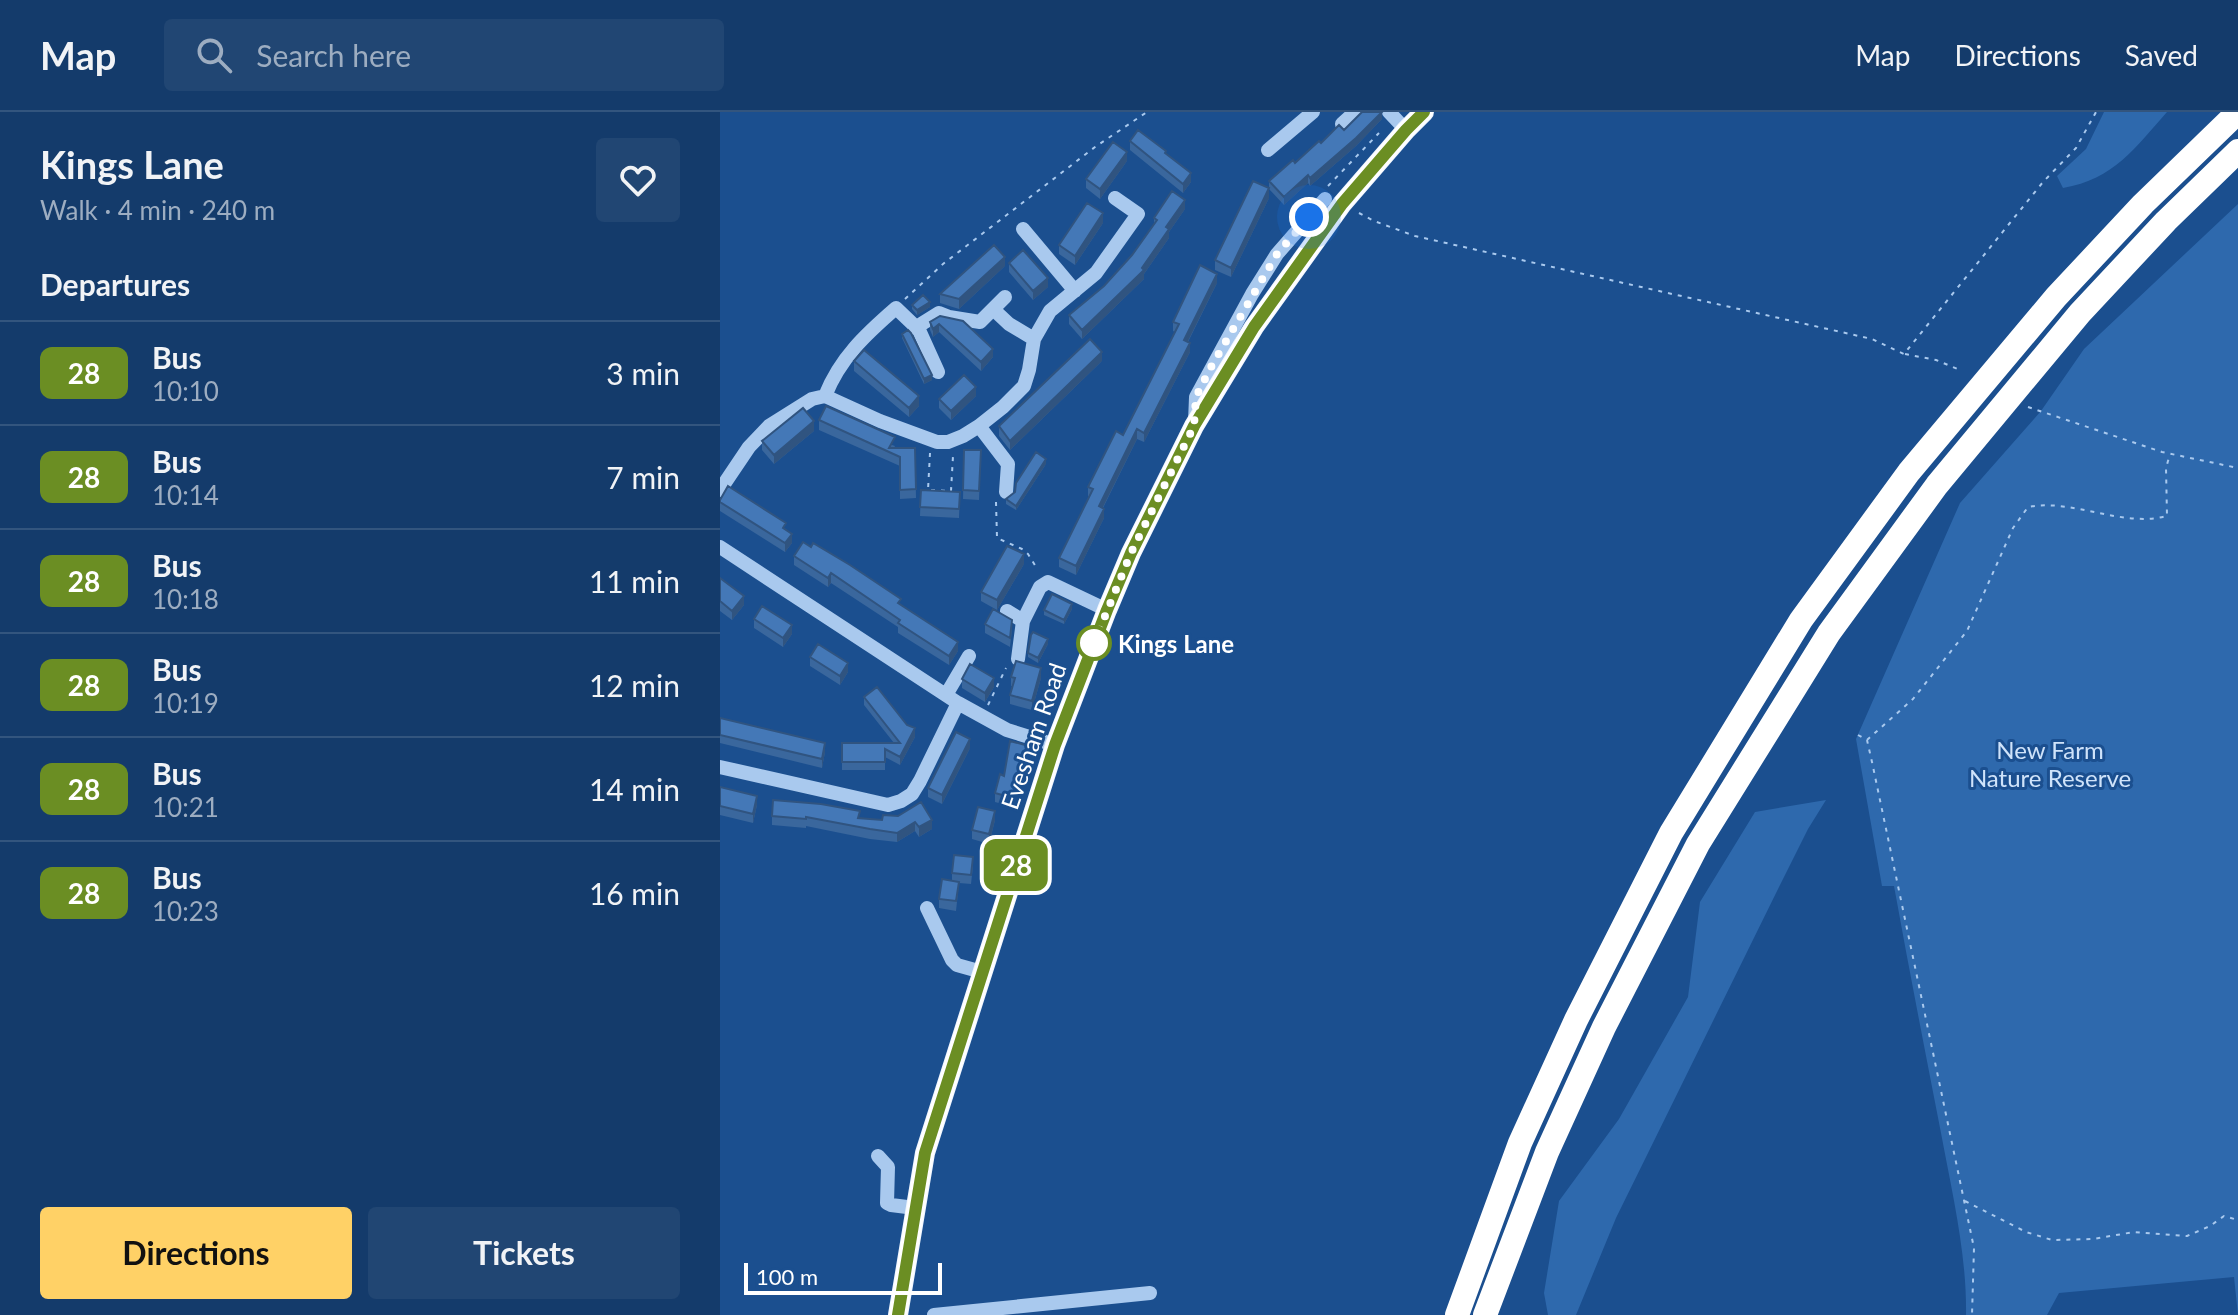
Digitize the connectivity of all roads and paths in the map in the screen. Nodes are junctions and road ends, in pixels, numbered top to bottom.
1 (1147, 112) edge
2 (1313, 112) edge
3 (1355, 112) edge
4 (1424, 112) edge
5 (2096, 112) edge
6 (2238, 112) edge
7 (1396, 120) edge
8 (1342, 124) edge
9 (1268, 150) dead end
10 (2238, 151) edge
11 (1115, 198) dead end
12 (1329, 199) junction
13 (1023, 229) dead end
14 (1277, 254) junction
15 (1295, 267) junction
16 (1075, 291) junction
17 (1005, 297) dead end
18 (896, 308) junction
19 (993, 309) junction
20 (915, 328) junction
21 (1034, 339) junction
22 (1904, 354) junction
23 (1960, 370) dead end
24 (938, 372) dead end
25 (825, 396) junction
26 (2023, 404) dead end
27 (979, 426) junction
28 (1194, 426) junction
29 (954, 439) junction
30 (931, 440) junction
31 (2170, 454) junction
32 (2238, 468) edge
33 (720, 490) edge
34 (1001, 497) joint
35 (720, 547) edge
36 (1048, 582) junction
37 (1107, 610) junction
38 (1007, 611) dead end
39 (1023, 621) junction
40 (1022, 638) junction
41 (969, 656) dead end
42 (1018, 659) edge
43 (952, 699) junction
44 (982, 717) junction
45 (1858, 735) dead end
46 (1867, 740) junction
47 (1055, 745) junction
48 (720, 767) edge
49 (927, 908) dead end
50 (982, 972) junction
51 (878, 1156) dead end
52 (1964, 1200) junction
53 (915, 1208) junction
54 (2238, 1220) edge
55 (1150, 1293) dead end
56 (898, 1315) edge
57 (934, 1315) edge
58 (1457, 1315) edge
59 (1485, 1315) edge
60 (1972, 1315) edge

1 - 18 path
2 - 9 street
3 - 8 street
4 - 7 main road, Evesham Road
5 - 22 path
6 - 58 highway
7 - 12 main road, Evesham Road
7 - 12 path
10 - 59 highway
11 - 16 street
12 - 14 street
12 - 15 main road, Evesham Road
12 - 22 path
13 - 16 street
14 - 15 street
14 - 28 street
15 - 28 main road, Evesham Road
16 - 21 street
17 - 19 street
18 - 20 street
18 - 25 street
19 - 20 street
19 - 21 street
20 - 24 street
21 - 27 street
22 - 23 path
25 - 30 street
25 - 33 street
26 - 31 path
27 - 29 street
27 - 34 street
28 - 37 main road, Evesham Road
29 - 30 street
29 - 30 path
31 - 32 path
31 - 46 path
34 - 36 path
35 - 43 street
36 - 37 street
36 - 39 street
37 - 47 main road, Evesham Road
38 - 39 street
39 - 40 street
40 - 42 street
40 - 44 path
41 - 43 street
43 - 44 street
43 - 48 street
44 - 47 street
45 - 46 path
46 - 52 path
47 - 50 main road, Evesham Road
49 - 50 street
50 - 53 main road, Evesham Road
51 - 53 street
52 - 54 path
52 - 60 path
53 - 56 main road, Evesham Road
55 - 57 street

